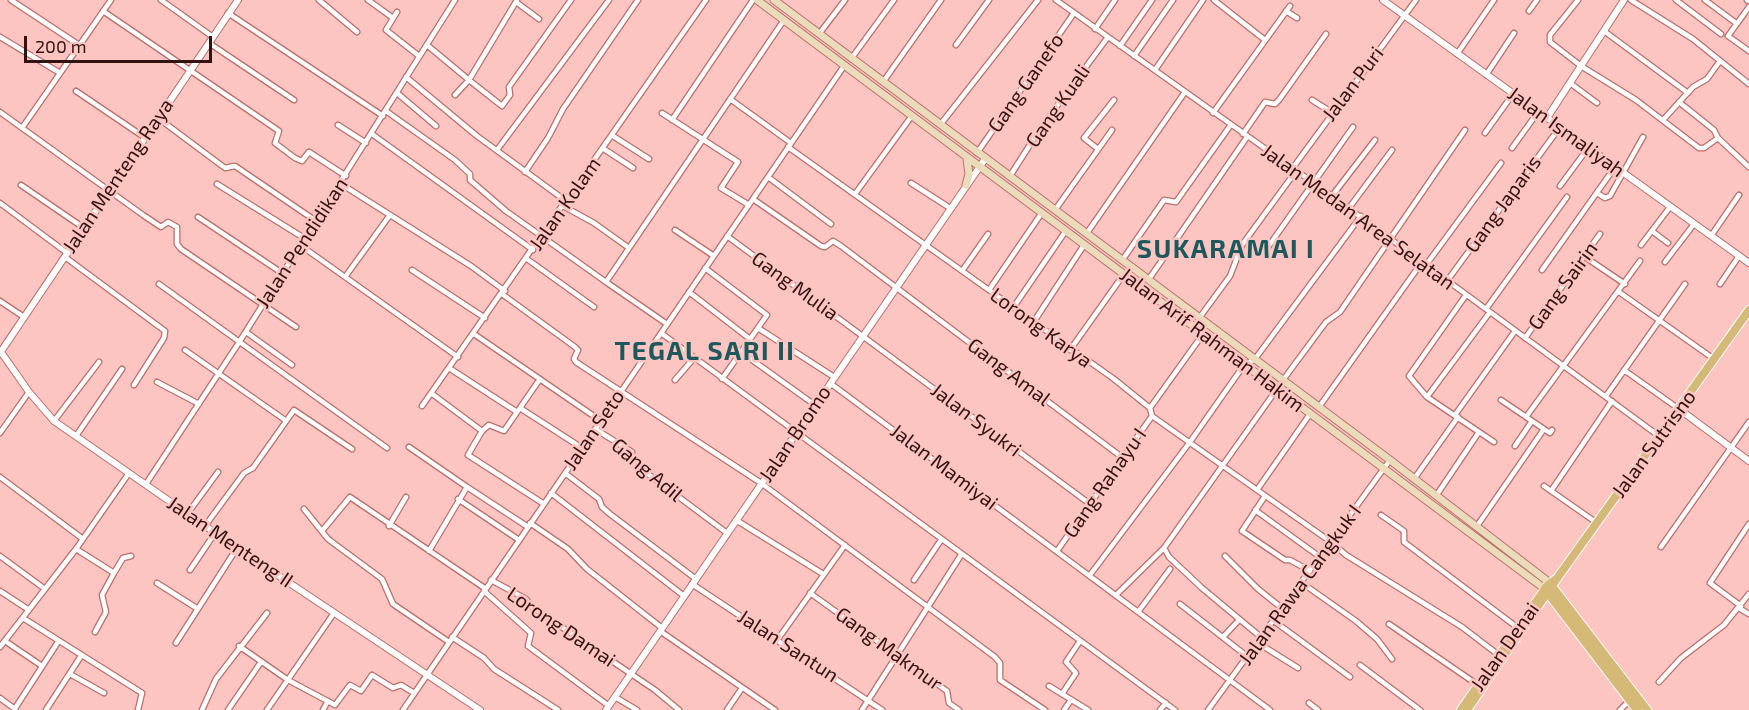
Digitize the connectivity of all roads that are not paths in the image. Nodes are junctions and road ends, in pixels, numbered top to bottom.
1 (11, 0) edge
2 (111, 0) edge
3 (161, 0) edge
4 (238, 0) edge
5 (319, 0) edge
6 (368, 0) edge
7 (455, 0) edge
8 (571, 0) edge
9 (609, 0) edge
10 (638, 0) edge
11 (706, 0) edge
12 (755, 0) edge
13 (774, 0) edge
14 (845, 0) edge
15 (894, 0) edge
16 (941, 0) edge
17 (989, 0) edge
18 (1038, 0) edge
19 (1056, 0) edge
20 (1115, 0) edge
21 (1152, 0) edge
22 (1173, 0) edge
23 (1203, 0) edge
24 (1214, 0) edge
25 (1383, 0) edge
26 (1416, 0) edge
27 (1494, 0) edge
28 (1537, 0) edge
29 (1578, 0) edge
30 (1624, 0) edge
31 (1631, 0) edge
32 (1676, 0) edge
33 (1705, 0) edge
34 (516, 1) edge
35 (1290, 6) dead end
36 (1749, 7) edge
37 (103, 11) junction
38 (1286, 11) junction
39 (1530, 11) dead end
40 (397, 12) dead end
41 (1074, 13) junction
42 (228, 14) junction
43 (1406, 16) junction
44 (393, 18) junction
45 (1296, 18) dead end
46 (539, 19) dead end
47 (784, 20) junction
48 (1736, 23) junction
49 (1095, 29) junction
50 (1604, 31) junction
51 (357, 32) dead end
52 (1514, 33) dead end
53 (819, 34) junction
54 (1326, 34) dead end
55 (1721, 34) dead end
56 (0, 37) edge
57 (1108, 37) junction
58 (211, 40) junction
59 (1265, 40) junction
60 (79, 45) junction
61 (427, 45) junction
62 (956, 45) dead end
63 (1120, 46) junction
64 (1749, 51) edge
65 (1457, 54) junction
66 (419, 56) junction
67 (1134, 56) junction
68 (851, 59) junction
69 (1720, 61) junction
70 (844, 66) junction
71 (1581, 66) junction
72 (1155, 70) junction
73 (188, 71) junction
74 (60, 73) junction
75 (1486, 75) junction
76 (406, 77) junction
77 (469, 80) junction
78 (883, 82) junction
79 (1570, 82) junction
80 (1749, 83) edge
81 (76, 92) dead end
82 (896, 92) junction
83 (1185, 92) junction
84 (397, 93) junction
85 (1688, 93) junction
86 (1513, 94) junction
87 (455, 95) dead end
88 (730, 99) junction
89 (294, 100) dead end
90 (890, 100) junction
91 (1114, 100) dead end
92 (1312, 100) dead end
93 (1679, 102) junction
94 (1597, 103) dead end
95 (0, 112) edge
96 (1331, 112) junction
97 (1538, 112) junction
98 (662, 113) dead end
99 (1213, 113) junction
100 (384, 114) junction
101 (911, 117) junction
102 (157, 118) junction
103 (1547, 118) junction
104 (672, 120) junction
105 (1664, 120) junction
106 (338, 125) dead end
107 (436, 126) dead end
108 (940, 126) junction
109 (1230, 126) junction
110 (1560, 127) junction
111 (22, 128) junction
112 (1353, 128) dead end
113 (1112, 130) dead end
114 (1464, 130) dead end
115 (1485, 133) dead end
116 (372, 134) junction
117 (613, 136) junction
118 (1245, 136) junction
119 (144, 137) junction
120 (1643, 137) dead end
121 (1719, 138) junction
122 (703, 140) junction
123 (1375, 140) dead end
124 (366, 143) junction
125 (790, 145) junction
126 (1512, 148) dead end
127 (1588, 148) junction
128 (604, 149) junction
129 (1098, 149) junction
130 (497, 150) junction
131 (1392, 150) dead end
132 (977, 153) junction
133 (649, 159) dead end
134 (967, 159) junction
135 (985, 159) junction
136 (1501, 163) dead end
137 (978, 167) junction
138 (1615, 167) junction
139 (1749, 167) edge
140 (633, 168) dead end
141 (1294, 170) junction
142 (525, 172) junction
143 (1624, 174) junction
144 (346, 176) junction
145 (1010, 176) junction
146 (768, 177) junction
147 (1314, 182) junction
148 (911, 183) dead end
149 (217, 184) dead end
150 (341, 184) junction
151 (21, 185) dead end
152 (966, 185) junction
153 (1560, 186) dead end
154 (108, 191) junction
155 (1597, 193) junction
156 (855, 194) junction
157 (1332, 195) junction
158 (1739, 195) dead end
159 (1567, 197) dead end
160 (753, 199) junction
161 (0, 203) edge
162 (564, 203) junction
163 (749, 205) junction
164 (1670, 207) junction
165 (950, 208) junction
166 (1349, 208) junction
167 (1054, 210) junction
168 (1041, 214) junction
169 (390, 215) junction
170 (1361, 216) junction
171 (198, 217) dead end
172 (316, 221) junction
173 (831, 224) dead end
174 (1694, 224) junction
175 (84, 228) junction
176 (675, 230) dead end
177 (1652, 231) junction
178 (1065, 232) junction
179 (1087, 233) junction
180 (988, 234) dead end
181 (1600, 234) dead end
182 (542, 236) junction
183 (727, 236) junction
184 (1711, 236) junction
185 (304, 238) junction
186 (1389, 238) junction
187 (1668, 243) dead end
188 (926, 244) junction
189 (300, 245) junction
190 (1084, 245) junction
191 (1641, 245) dead end
192 (629, 249) junction
193 (533, 250) junction
194 (1263, 254) dead end
195 (66, 255) junction
196 (714, 256) junction
197 (1739, 256) junction
198 (1585, 257) junction
199 (527, 259) junction
200 (1122, 259) junction
201 (1640, 261) dead end
202 (1665, 261) dead end
203 (1424, 263) junction
204 (1749, 263) edge
205 (705, 268) junction
206 (412, 270) dead end
207 (1542, 270) dead end
208 (962, 271) junction
209 (282, 273) junction
210 (1124, 274) junction
211 (345, 277) junction
212 (1149, 279) junction
213 (1447, 281) junction
214 (606, 282) junction
215 (1624, 284) junction
216 (1685, 284) dead end
217 (1720, 284) dead end
218 (159, 285) dead end
219 (896, 287) junction
220 (989, 290) junction
221 (504, 292) junction
222 (689, 292) junction
223 (1619, 292) junction
224 (1466, 295) junction
225 (0, 301) edge
226 (262, 304) junction
227 (594, 307) dead end
228 (1013, 308) junction
229 (1488, 311) junction
230 (1749, 311) edge
231 (24, 317) junction
232 (1200, 317) junction
233 (485, 318) junction
234 (1659, 320) junction
235 (1033, 323) junction
236 (667, 324) junction
237 (296, 327) dead end
238 (758, 328) junction
239 (1515, 331) junction
240 (246, 332) junction
241 (661, 333) junction
242 (474, 334) junction
243 (1203, 334) junction
244 (862, 336) junction
245 (1525, 338) junction
246 (750, 339) junction
247 (3, 342) edge
248 (238, 344) junction
249 (185, 350) dead end
250 (1070, 350) junction
251 (1, 352) edge
252 (741, 352) junction
253 (458, 357) junction
254 (694, 358) junction
255 (1256, 359) junction
256 (1714, 359) junction
257 (99, 362) dead end
258 (292, 365) dead end
259 (1244, 365) junction
260 (1564, 365) junction
261 (449, 368) junction
262 (122, 369) dead end
263 (1624, 370) junction
264 (220, 373) junction
265 (540, 379) junction
266 (722, 379) junction
267 (675, 380) dead end
268 (832, 380) junction
269 (1282, 380) junction
270 (157, 382) dead end
271 (134, 386) dead end
272 (1277, 389) junction
273 (29, 392) junction
274 (621, 392) junction
275 (431, 393) junction
276 (1606, 396) junction
277 (1427, 397) junction
278 (1501, 400) dead end
279 (1612, 401) junction
280 (199, 404) junction
281 (815, 405) junction
282 (422, 406) dead end
283 (1320, 407) junction
284 (1150, 408) junction
285 (1679, 409) junction
286 (519, 410) junction
287 (1310, 414) junction
288 (1152, 416) junction
289 (1456, 416) junction
290 (1526, 417) junction
291 (285, 420) junction
292 (54, 421) junction
293 (601, 421) junction
294 (1532, 422) junction
295 (1749, 422) edge
296 (595, 429) junction
297 (1544, 429) junction
298 (1552, 430) dead end
299 (482, 431) junction
300 (796, 432) junction
301 (1479, 432) junction
302 (0, 433) edge
303 (76, 436) junction
304 (1659, 436) junction
305 (1190, 442) junction
306 (1494, 442) dead end
307 (1515, 446) dead end
308 (409, 447) dead end
309 (352, 448) dead end
310 (387, 448) dead end
311 (582, 448) junction
312 (1731, 448) junction
313 (1122, 458) junction
314 (1390, 460) junction
315 (1749, 461) edge
316 (1223, 465) junction
317 (1384, 468) junction
318 (218, 472) dead end
319 (129, 473) junction
320 (565, 473) junction
321 (0, 477) edge
322 (1414, 479) junction
323 (761, 483) junction
324 (146, 484) junction
325 (1544, 486) dead end
326 (466, 487) junction
327 (1257, 490) junction
328 (1551, 491) junction
329 (551, 493) junction
330 (1265, 496) junction
331 (1436, 496) junction
332 (406, 497) dead end
333 (458, 500) junction
334 (544, 504) junction
335 (1090, 504) junction
336 (304, 508) dead end
337 (1256, 510) junction
338 (188, 513) junction
339 (1381, 515) dead end
340 (736, 520) junction
341 (1597, 523) junction
342 (1749, 524) edge
343 (389, 525) junction
344 (529, 525) junction
345 (205, 526) junction
346 (1477, 526) junction
347 (322, 531) junction
348 (216, 533) junction
349 (727, 533) junction
350 (83, 539) junction
351 (519, 540) junction
352 (941, 540) junction
353 (1331, 542) junction
354 (845, 545) junction
355 (1661, 547) dead end
356 (237, 548) junction
357 (1164, 548) junction
358 (76, 549) junction
359 (429, 551) junction
360 (1058, 551) junction
361 (961, 555) junction
362 (0, 556) edge
363 (130, 556) dead end
364 (1225, 556) dead end
365 (1320, 557) junction
366 (1170, 569) dead end
367 (190, 570) dead end
368 (1310, 571) junction
369 (114, 573) junction
370 (824, 574) junction
371 (1090, 575) junction
372 (491, 580) junction
373 (914, 580) dead end
374 (694, 581) junction
375 (157, 583) dead end
376 (1302, 583) junction
377 (1549, 588) junction
378 (45, 589) junction
379 (485, 590) junction
380 (0, 591) edge
381 (810, 593) junction
382 (1749, 594) edge
383 (1116, 595) junction
384 (684, 596) junction
385 (1180, 604) dead end
386 (926, 607) junction
387 (1740, 607) junction
388 (198, 609) junction
389 (1283, 609) junction
390 (29, 610) junction
391 (1138, 612) junction
392 (267, 613) dead end
393 (334, 613) junction
394 (1749, 614) edge
395 (23, 618) junction
396 (1239, 620) junction
397 (1274, 621) junction
398 (1389, 624) dead end
399 (661, 629) junction
400 (1520, 630) junction
401 (94, 632) dead end
402 (452, 637) junction
403 (1223, 637) junction
404 (778, 639) junction
405 (4, 641) junction
406 (1080, 641) junction
407 (1260, 641) junction
408 (58, 642) junction
409 (449, 642) junction
410 (176, 643) dead end
411 (240, 646) junction
412 (0, 647) edge
413 (897, 654) junction
414 (1502, 656) junction
415 (81, 657) junction
416 (1248, 657) junction
417 (1392, 659) dead end
418 (261, 662) junction
419 (42, 666) junction
420 (1360, 666) dead end
421 (1298, 668) dead end
422 (70, 674) junction
423 (630, 674) junction
424 (426, 675) junction
425 (1350, 677) dead end
426 (288, 680) junction
427 (1230, 681) junction
428 (1659, 682) dead end
429 (1478, 685) junction
430 (1049, 686) dead end
431 (742, 688) junction
432 (104, 693) dead end
433 (414, 693) junction
434 (1062, 694) junction
435 (615, 697) junction
436 (0, 698) edge
437 (868, 700) junction
438 (1071, 700) junction
439 (1629, 700) junction
440 (328, 701) junction
441 (1166, 703) junction
442 (1309, 703) dead end
443 (1470, 707) edge
444 (607, 708) edge
445 (15, 709) edge
446 (269, 709) edge
447 (477, 709) edge
448 (46, 710) edge
449 (138, 710) edge
450 (202, 710) edge
451 (228, 710) edge
452 (323, 710) edge
453 (402, 710) edge
454 (558, 710) edge
455 (637, 710) edge
456 (679, 710) edge
457 (728, 710) edge
458 (775, 710) edge
459 (862, 710) edge
460 (882, 710) edge
461 (959, 710) edge
462 (1045, 710) edge
463 (1064, 710) edge
464 (1088, 710) edge
465 (1160, 710) edge
466 (1175, 710) edge
467 (1209, 710) edge
468 (1270, 710) edge
469 (1318, 710) edge
470 (1420, 710) edge
471 (1461, 710) edge
472 (1620, 710) edge
473 (1637, 710) edge
474 (1647, 710) edge

1 - 60 street
2 - 37 street
3 - 58 street
4 - 42 street, Jalan Menteng Raya
5 - 51 street
6 - 44 street
7 - 61 street, Jalan Pendidikan
8 - 77 street
9 - 130 street
10 - 142 street
11 - 117 street, Jalan Kolam
12 - 47 main road, Jalan Arif Rahman Hakim
12 - 104 street
13 - 53 main road, Jalan Arif Rahman Hakim
14 - 53 street
15 - 68 street
16 - 78 street
17 - 62 street
18 - 108 street
19 - 41 street, Jalan Medan Area Selatan
20 - 49 street
21 - 63 street
22 - 67 street
23 - 72 street
24 - 59 street
25 - 43 street, Jalan Ismaliyah
26 - 43 street, Jalan Puri
27 - 65 street
28 - 39 street
29 - 71 street
30 - 50 street
31 - 69 street
32 - 55 street
33 - 48 street
34 - 46 street
34 - 77 street
35 - 38 street
36 - 48 street
37 - 60 street
37 - 73 street
38 - 45 street
38 - 59 street
40 - 44 street
41 - 49 street, Jalan Medan Area Selatan
41 - 132 street, Gang Ganefo
42 - 58 street, Jalan Menteng Raya
42 - 100 street
43 - 65 street, Jalan Ismaliyah
43 - 96 street, Jalan Puri
44 - 66 street
47 - 70 main road, Jalan Arif Rahman Hakim
47 - 88 street
48 - 64 street
49 - 57 street, Jalan Medan Area Selatan
50 - 71 street
50 - 85 street
52 - 75 street
53 - 68 main road, Jalan Arif Rahman Hakim
54 - 118 street
56 - 74 street
57 - 63 street, Jalan Medan Area Selatan
57 - 145 street, Gang Kuali
58 - 73 street, Jalan Menteng Raya
58 - 89 street
59 - 99 street
60 - 74 street
61 - 66 street, Jalan Pendidikan
61 - 77 street
63 - 67 street, Jalan Medan Area Selatan
65 - 75 street, Jalan Ismaliyah
66 - 76 street, Jalan Pendidikan
67 - 72 street, Jalan Medan Area Selatan
68 - 78 main road, Jalan Arif Rahman Hakim
69 - 80 street
69 - 85 street
70 - 90 main road, Jalan Arif Rahman Hakim
70 - 125 street, Jalan Seto
71 - 79 street
71 - 105 street
72 - 83 street, Jalan Medan Area Selatan
73 - 102 street, Jalan Menteng Raya
73 - 144 street
74 - 111 street
75 - 86 street, Jalan Ismaliyah
76 - 84 street, Jalan Pendidikan
76 - 130 street
77 - 87 street
78 - 82 main road, Jalan Arif Rahman Hakim
79 - 94 street
79 - 103 street
81 - 119 street
82 - 90 main road
82 - 108 main road, Jalan Arif Rahman Hakim
83 - 99 street, Jalan Medan Area Selatan
83 - 179 street
84 - 100 street, Jalan Pendidikan
84 - 107 street
85 - 93 street
86 - 97 street, Jalan Ismaliyah
86 - 115 street
88 - 122 street
88 - 125 street, Lorong Karya
90 - 101 main road, Jalan Arif Rahman Hakim
91 - 129 street
92 - 96 street
93 - 105 street
93 - 121 street
95 - 111 street
96 - 141 street, Jalan Puri
97 - 103 street, Jalan Ismaliyah
97 - 126 street
98 - 104 street
99 - 109 street, Jalan Medan Area Selatan
100 - 116 street, Jalan Pendidikan
100 - 182 street
101 - 134 main road, Jalan Arif Rahman Hakim
101 - 156 street
102 - 119 street, Jalan Menteng Raya
102 - 172 street
103 - 110 street, Jalan Ismaliyah
104 - 122 street
105 - 121 street
106 - 124 street
108 - 132 main road, Jalan Arif Rahman Hakim
109 - 118 street, Jalan Medan Area Selatan
109 - 200 street
110 - 127 street, Jalan Ismaliyah
110 - 213 street, Gang Japaris
111 - 154 street
112 - 147 street
113 - 129 street
114 - 186 street
116 - 124 street, Jalan Pendidikan
116 - 193 street
117 - 128 street, Jalan Kolam
117 - 133 street
118 - 141 street, Jalan Medan Area Selatan
118 - 212 street
119 - 154 street, Jalan Menteng Raya
120 - 143 street
121 - 139 street
122 - 163 street
122 - 192 street
123 - 157 street
124 - 144 street, Jalan Pendidikan
125 - 146 street, Jalan Seto
125 - 156 street, Lorong Karya
127 - 138 street, Jalan Ismaliyah
127 - 153 street
128 - 140 street
128 - 162 street, Jalan Kolam
129 - 167 street
130 - 142 street
131 - 166 street
132 - 135 main road, Jalan Arif Rahman Hakim
134 - 137 main road, Jalan Arif Rahman Hakim
134 - 152 main road
135 - 137 street, Jalan Bromo
135 - 145 main road, Jalan Arif Rahman Hakim
136 - 203 street
137 - 152 street, Jalan Bromo
137 - 168 main road, Jalan Arif Rahman Hakim
138 - 143 street, Jalan Ismaliyah
138 - 155 street
141 - 147 street, Jalan Medan Area Selatan
141 - 232 street, Jalan Puri
142 - 162 street
143 - 155 street
143 - 164 street, Jalan Ismaliyah
144 - 150 street, Jalan Pendidikan
145 - 167 main road, Jalan Arif Rahman Hakim
146 - 160 street, Jalan Seto
146 - 173 street
147 - 157 street, Jalan Medan Area Selatan
147 - 194 street
148 - 165 street
149 - 185 street
150 - 169 street
150 - 172 street, Jalan Pendidikan
151 - 175 street
152 - 165 street, Jalan Bromo
154 - 175 street, Jalan Menteng Raya
154 - 226 street
155 - 207 street
156 - 188 street, Lorong Karya
157 - 166 street, Jalan Medan Area Selatan
158 - 184 street
159 - 229 street
160 - 163 street, Jalan Seto
160 - 219 street, Gang Amal
161 - 195 street
162 - 182 street, Jalan Kolam
162 - 192 street
163 - 183 street, Jalan Seto
164 - 174 street, Jalan Ismaliyah
164 - 177 street
165 - 188 street, Jalan Bromo
166 - 170 street, Jalan Medan Area Selatan
167 - 179 main road, Jalan Arif Rahman Hakim
168 - 178 main road, Jalan Arif Rahman Hakim
168 - 220 street
169 - 211 street
169 - 221 street
170 - 186 street, Jalan Medan Area Selatan
170 - 255 street
171 - 209 street
172 - 185 street, Jalan Pendidikan
174 - 184 street, Jalan Ismaliyah
174 - 202 street
175 - 195 street, Jalan Menteng Raya
176 - 196 street
177 - 187 street
177 - 191 street
178 - 190 main road, Jalan Arif Rahman Hakim
178 - 228 street
179 - 200 main road, Jalan Arif Rahman Hakim
180 - 208 street
181 - 198 street, Gang Sairin
182 - 193 street, Jalan Kolam
182 - 214 street
183 - 196 street, Jalan Seto
183 - 244 street, Gang Mulia
184 - 197 street, Jalan Ismaliyah
185 - 189 street, Jalan Pendidikan
186 - 203 street, Jalan Medan Area Selatan
186 - 269 street
188 - 208 street, Lorong Karya
188 - 219 street, Jalan Bromo
189 - 209 street, Jalan Pendidikan
189 - 211 street
190 - 210 main road, Jalan Arif Rahman Hakim
190 - 235 street
192 - 214 street
193 - 199 street, Jalan Kolam
195 - 231 street, Jalan Menteng Raya
195 - 271 street
196 - 205 street, Jalan Seto
197 - 204 street, Jalan Ismaliyah
197 - 217 street
198 - 215 street
198 - 245 street, Gang Sairin
199 - 221 street, Jalan Kolam
199 - 227 street
200 - 212 main road, Jalan Arif Rahman Hakim
201 - 215 street
203 - 213 street, Jalan Medan Area Selatan
203 - 283 street
205 - 222 street, Jalan Seto
205 - 238 street
206 - 233 street
208 - 220 street, Lorong Karya
209 - 226 street, Jalan Pendidikan
210 - 243 main road, Jalan Arif Rahman Hakim
210 - 250 street
211 - 253 street
212 - 232 main road, Jalan Arif Rahman Hakim
213 - 224 street, Jalan Medan Area Selatan
214 - 236 street
215 - 223 street
216 - 234 street
218 - 248 street
219 - 244 street, Jalan Bromo
219 - 313 street, Gang Amal
220 - 228 street, Lorong Karya
221 - 233 street, Jalan Kolam
221 - 274 street
222 - 236 street, Jalan Seto
222 - 246 street
223 - 234 street
223 - 260 street
224 - 229 street, Jalan Medan Area Selatan
224 - 277 street
225 - 231 street
226 - 237 street
226 - 240 street, Jalan Pendidikan
228 - 235 street, Lorong Karya
229 - 239 street, Jalan Medan Area Selatan
229 - 277 street
230 - 256 main road, Jalan Sutrisno
231 - 247 street, Jalan Menteng Raya
232 - 255 main road, Jalan Arif Rahman Hakim
233 - 242 street, Jalan Kolam
234 - 256 street
234 - 263 street
235 - 250 street, Lorong Karya
236 - 241 street, Jalan Seto
238 - 246 street
238 - 268 street, Jalan Mamiyai
239 - 245 street, Jalan Medan Area Selatan
239 - 289 street
240 - 248 street, Jalan Pendidikan
240 - 258 street
241 - 254 street
241 - 274 street, Jalan Seto
242 - 253 street, Jalan Kolam
242 - 265 street
243 - 259 main road, Jalan Arif Rahman Hakim
243 - 284 street
244 - 268 street, Jalan Bromo
244 - 335 street, Jalan Syukri
245 - 260 street, Jalan Medan Area Selatan
246 - 252 street
247 - 251 street, Jalan Menteng Raya
248 - 264 street, Jalan Pendidikan
248 - 310 street
249 - 264 street
250 - 284 street, Lorong Karya
251 - 273 street, Jalan Menteng II
252 - 266 street
252 - 281 street
253 - 261 street, Jalan Kolam
254 - 266 street
254 - 267 street
255 - 259 street
255 - 269 main road, Jalan Arif Rahman Hakim
256 - 285 main road, Jalan Sutrisno
257 - 292 street
259 - 272 main road, Jalan Arif Rahman Hakim
259 - 305 street
260 - 276 street, Jalan Medan Area Selatan
260 - 290 street
261 - 275 street, Jalan Kolam
261 - 286 street
262 - 303 street
263 - 276 street
263 - 285 street
264 - 280 street, Jalan Pendidikan
264 - 291 street
265 - 286 street
265 - 293 street
266 - 300 street
268 - 281 street, Jalan Bromo
268 - 360 street, Jalan Mamiyai
269 - 283 main road, Jalan Arif Rahman Hakim
270 - 280 street
272 - 287 main road, Jalan Arif Rahman Hakim
272 - 316 street
273 - 292 street, Jalan Menteng II
273 - 302 street
274 - 293 street, Jalan Seto
274 - 323 street
275 - 282 street, Jalan Kolam
275 - 299 street
276 - 279 street, Jalan Medan Area Selatan
277 - 289 street
278 - 290 street
279 - 304 street, Jalan Medan Area Selatan
279 - 328 street
280 - 324 street, Jalan Pendidikan
281 - 300 street, Jalan Bromo
283 - 314 main road, Jalan Arif Rahman Hakim
284 - 288 street
285 - 304 main road, Jalan Sutrisno
285 - 312 street
286 - 299 street
286 - 311 street
287 - 317 main road, Jalan Arif Rahman Hakim
287 - 327 street
288 - 305 street
288 - 313 street, Gang Rahayu I
289 - 301 street
289 - 322 street
290 - 294 street
291 - 309 street
291 - 345 street
292 - 303 street, Jalan Menteng II
293 - 296 street, Jalan Seto
294 - 297 street
294 - 307 street
295 - 312 street
296 - 311 street, Jalan Seto
296 - 349 street, Gang Adil
297 - 298 street
297 - 346 street
299 - 334 street
300 - 323 street, Jalan Bromo
300 - 352 street
301 - 306 street
301 - 331 street
303 - 319 street, Jalan Menteng II
304 - 341 main road, Jalan Sutrisno
305 - 316 street
305 - 371 street
308 - 326 street
311 - 320 street, Jalan Seto
312 - 315 street
312 - 355 street
313 - 335 street, Gang Rahayu I
314 - 317 street, Jalan Rawa Cangkuk I
314 - 322 main road, Jalan Arif Rahman Hakim
316 - 327 street
316 - 357 street
317 - 353 street, Jalan Rawa Cangkuk I
317 - 377 main road, Jalan Arif Rahman Hakim
318 - 338 street
319 - 324 street, Jalan Menteng II
319 - 350 street
320 - 329 street, Jalan Seto
320 - 374 street, Jalan Santun
321 - 350 street
322 - 331 main road, Jalan Arif Rahman Hakim
323 - 340 street, Jalan Bromo
323 - 354 street
324 - 338 street, Jalan Menteng II
325 - 328 street
326 - 333 street
326 - 344 street
327 - 330 street
328 - 341 street
329 - 334 street, Jalan Seto
329 - 384 street
330 - 337 street
330 - 353 street
331 - 346 main road, Jalan Arif Rahman Hakim
332 - 343 street
333 - 351 street
333 - 359 street
334 - 344 street, Jalan Seto
335 - 360 street, Gang Rahayu I
336 - 347 street
337 - 365 street
337 - 368 street
338 - 345 street, Jalan Menteng II
339 - 400 street
340 - 349 street, Jalan Bromo
340 - 370 street
341 - 377 main road, Jalan Sutrisno
342 - 387 street
343 - 347 street
343 - 359 street
344 - 351 street, Jalan Seto
344 - 399 street
345 - 348 street, Jalan Menteng II
346 - 377 main road, Jalan Arif Rahman Hakim
347 - 409 street
348 - 356 street, Jalan Menteng II
348 - 367 street
349 - 374 street, Jalan Bromo
350 - 358 street
351 - 372 street, Jalan Seto
352 - 361 street
352 - 373 street
353 - 365 street, Jalan Rawa Cangkuk I
353 - 414 street
354 - 370 street
354 - 386 street
356 - 388 street
356 - 393 street, Jalan Menteng II
357 - 383 street
357 - 396 street
358 - 369 street
358 - 378 street
359 - 379 street
360 - 371 street, Jalan Mamiyai
361 - 386 street
361 - 406 street
362 - 378 street
363 - 369 street
364 - 389 street
365 - 368 street, Jalan Rawa Cangkuk I
366 - 391 street
368 - 376 street, Jalan Rawa Cangkuk I
369 - 401 street
370 - 381 street
371 - 383 street, Jalan Mamiyai
372 - 379 street, Jalan Seto
372 - 423 street, Lorong Damai
374 - 384 street, Jalan Bromo
374 - 404 street, Jalan Santun
375 - 388 street
376 - 389 street, Jalan Rawa Cangkuk I
376 - 417 street
377 - 400 main road, Jalan Denai
377 - 439 main road, Jalan Arif Rahman Hakim
377 - 474 main road, Jalan Arif Rahman Hakim
378 - 390 street
379 - 402 street, Jalan Seto
379 - 444 street
380 - 390 street
381 - 404 street
381 - 413 street, Gang Makmur
382 - 387 street
383 - 391 street, Jalan Mamiyai
384 - 399 street, Jalan Bromo
385 - 403 street
386 - 413 street
386 - 462 street
387 - 394 street
387 - 428 street
388 - 410 street
389 - 397 street, Jalan Rawa Cangkuk I
390 - 395 street
391 - 427 street, Jalan Mamiyai
392 - 411 street
393 - 424 street, Jalan Menteng II
393 - 426 street
395 - 405 street
395 - 408 street
396 - 403 street
396 - 407 street
397 - 407 street, Jalan Rawa Cangkuk I
397 - 425 street
398 - 429 street
399 - 423 street, Jalan Bromo
399 - 431 street
400 - 414 main road, Jalan Denai
402 - 409 street, Jalan Seto
402 - 454 street
403 - 416 street
404 - 437 street, Jalan Santun
405 - 412 street
405 - 419 street
406 - 434 street
406 - 441 street
407 - 416 street, Jalan Rawa Cangkuk I
407 - 421 street
408 - 415 street
408 - 419 street
409 - 424 street, Jalan Seto
411 - 418 street
411 - 450 street
413 - 437 street
413 - 461 street, Gang Makmur
414 - 429 main road, Jalan Denai
414 - 443 main road, Jalan Denai
415 - 422 street
415 - 449 street
416 - 427 street, Jalan Rawa Cangkuk I
418 - 426 street
418 - 451 street
419 - 445 street
420 - 470 street
422 - 432 street
422 - 448 street
423 - 435 street, Jalan Bromo
423 - 456 street, Lorong Damai
424 - 433 street, Jalan Seto
424 - 447 street, Jalan Menteng II
426 - 440 street
426 - 446 street
427 - 467 street, Jalan Rawa Cangkuk I
427 - 468 street, Jalan Mamiyai
429 - 443 main road, Jalan Denai
430 - 434 street
431 - 457 street
431 - 458 street
433 - 440 street
433 - 453 street, Jalan Seto
434 - 438 street
435 - 444 street, Jalan Bromo
435 - 455 street
436 - 445 street
437 - 459 street
437 - 460 street, Jalan Santun
438 - 463 street
438 - 464 street
439 - 472 street
439 - 473 main road, Jalan Arif Rahman Hakim
440 - 452 street
441 - 465 street
441 - 466 street
442 - 469 street
443 - 471 main road, Jalan Denai

